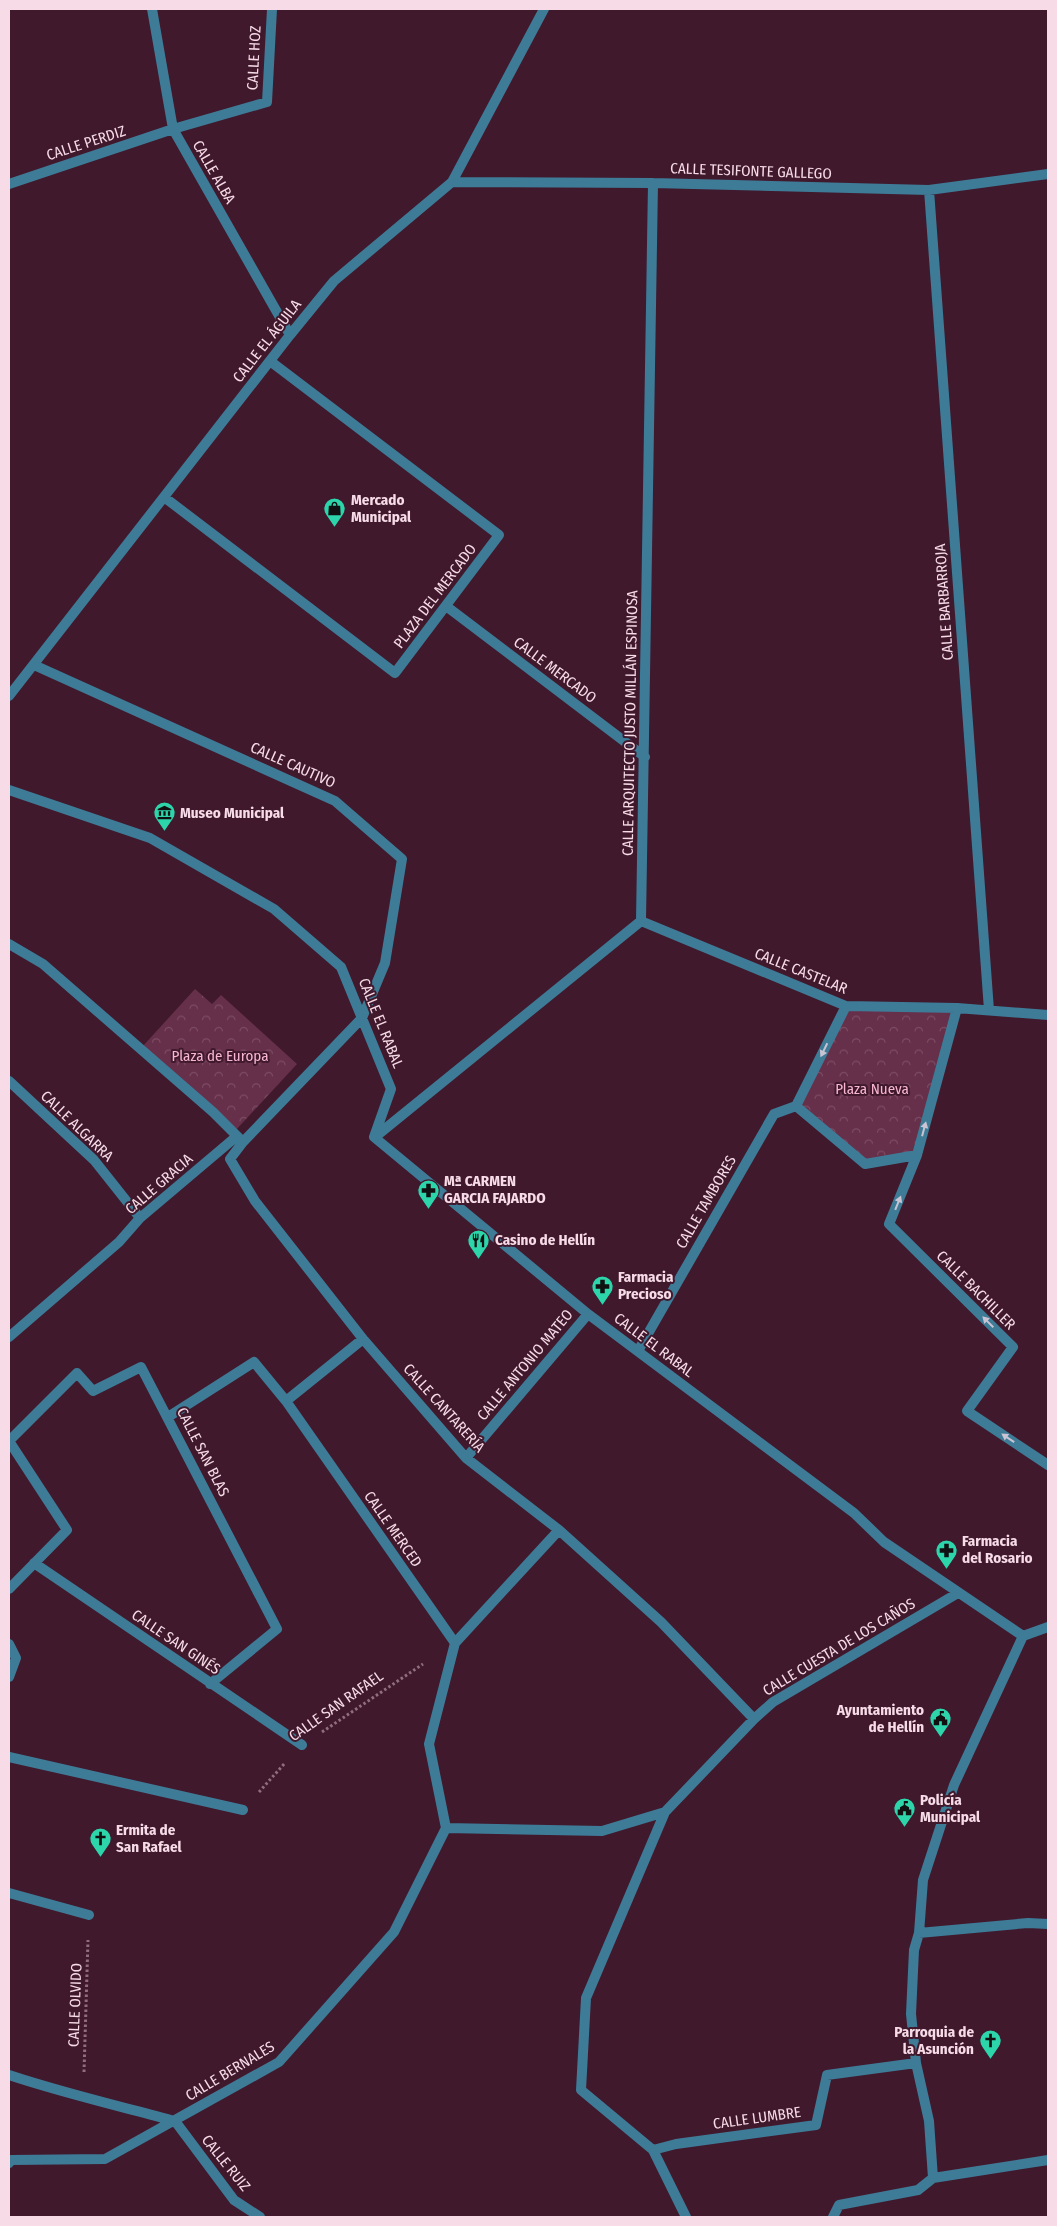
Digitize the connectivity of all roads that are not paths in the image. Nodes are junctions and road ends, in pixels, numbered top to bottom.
1 (152, 9) edge
2 (272, 9) edge
3 (544, 9) edge
4 (173, 130) junction
5 (1048, 174) edge
6 (452, 182) junction
7 (652, 183) junction
8 (9, 184) edge
9 (929, 190) junction
10 (290, 335) junction
11 (270, 361) junction
12 (164, 497) junction
13 (446, 606) junction
14 (34, 664) junction
15 (9, 696) edge
16 (645, 757) junction
17 (9, 790) edge
18 (641, 921) junction
19 (9, 944) edge
20 (846, 1006) junction
21 (957, 1008) junction
22 (989, 1010) junction
23 (1048, 1015) edge
24 (362, 1018) junction
25 (9, 1082) edge
26 (796, 1106) junction
27 (374, 1137) junction
28 (240, 1139) junction
29 (917, 1155) junction
30 (140, 1218) junction
31 (588, 1314) junction
32 (9, 1337) edge
33 (363, 1339) junction
34 (638, 1351) junction
35 (286, 1402) junction
36 (168, 1417) junction
37 (9, 1441) edge
38 (466, 1458) junction
39 (1048, 1465) edge
40 (559, 1530) junction
41 (34, 1563) junction
42 (9, 1589) edge
43 (958, 1593) junction
44 (1048, 1627) edge
45 (1024, 1636) junction
46 (455, 1643) junction
47 (9, 1644) edge
48 (9, 1677) edge
49 (210, 1684) junction
50 (754, 1719) junction
51 (302, 1745) road end
52 (9, 1757) edge
53 (243, 1810) road end
54 (665, 1812) junction
55 (446, 1828) junction
56 (9, 1893) edge
57 (89, 1915) road end
58 (1048, 1924) edge
59 (919, 1933) junction
60 (916, 2063) junction
61 (9, 2075) edge
62 (175, 2122) junction
63 (653, 2150) junction
64 (1048, 2160) edge
65 (9, 2163) edge
66 (933, 2178) junction
67 (260, 2217) edge
68 (686, 2217) edge
69 (833, 2217) edge

1 - 4 street, CALLE ALBA
2 - 4 street, CALLE HOZ
3 - 6 street, CALLE EL ÁGUILA
4 - 8 street, CALLE PERDIZ
4 - 10 street, CALLE ALBA
5 - 9 street, CALLE TESIFONTE GALLEGO
6 - 7 street, CALLE TESIFONTE GALLEGO
6 - 10 street, CALLE EL ÁGUILA
7 - 9 street, CALLE TESIFONTE GALLEGO
7 - 16 street, CALLE ARQUITECTO JUSTO MILLÁN ESPINOSA
9 - 22 street, CALLE BARBARROJA
10 - 11 street, CALLE EL ÁGUILA
11 - 12 street, CALLE EL ÁGUILA
11 - 13 street, PLAZA DEL MERCADO
12 - 13 street, PLAZA DEL MERCADO
12 - 14 street, CALLE EL ÁGUILA
13 - 16 street, CALLE MERCADO
14 - 15 street, CALLE EL ÁGUILA
14 - 24 street, CALLE CAUTIVO
16 - 18 street, CALLE ARQUITECTO JUSTO MILLÁN ESPINOSA
17 - 24 street, CALLE EL RABAL
18 - 20 street, CALLE CASTELAR
18 - 27 street
19 - 28 street
20 - 21 street, CALLE CASTELAR
20 -> 26 street
21 - 22 street, CALLE CASTELAR
29 -> 21 street
22 - 23 street, CALLE CASTELAR
24 - 27 street, CALLE EL RABAL
24 - 28 street, CALLE GRACIA
25 - 30 street, CALLE ALGARRA
26 - 29 street
26 - 34 street, CALLE TAMBORES
27 - 31 street, CALLE EL RABAL
28 - 30 street, CALLE GRACIA
28 - 33 street, CALLE CANTARERÍA
39 -> 29 street, CALLE BACHILLER
30 - 32 street, CALLE GRACIA
31 - 34 street, CALLE EL RABAL
31 - 38 street, CALLE ANTONIO MATEO
33 - 35 street
33 - 38 street, CALLE CANTARERÍA
34 - 43 street, CALLE EL RABAL
35 - 36 street, CALLE MERCED
35 - 46 street, CALLE MERCED
36 - 37 street, CALLE SAN BLAS
36 - 49 street, CALLE SAN BLAS
37 - 41 street, CALLE SAN BLAS
38 - 40 street, CALLE CANTARERÍA
40 - 46 street
40 - 50 street, CALLE CANTARERÍA
41 - 42 street, CALLE SAN BLAS
41 - 49 street, CALLE SAN GINÉS
43 - 45 street, CALLE EL RABAL
43 - 50 street, CALLE CUESTA DE LOS CAÑOS
44 - 45 street
45 - 59 street
46 - 55 street
47 - 48 street
49 - 51 street, CALLE SAN GINÉS
50 - 54 street, CALLE CUESTA DE LOS CAÑOS
52 - 53 street
54 - 55 street, CALLE CUESTA DE LOS CAÑOS
54 - 63 street
55 - 62 street, CALLE BERNALES
56 - 57 street
58 - 59 street
59 - 60 street
60 - 63 street, CALLE LUMBRE
60 - 66 street
61 - 62 street
62 - 65 street, CALLE BERNALES
62 - 67 street, CALLE RUIZ
63 - 68 street
64 - 66 street
66 - 69 street

